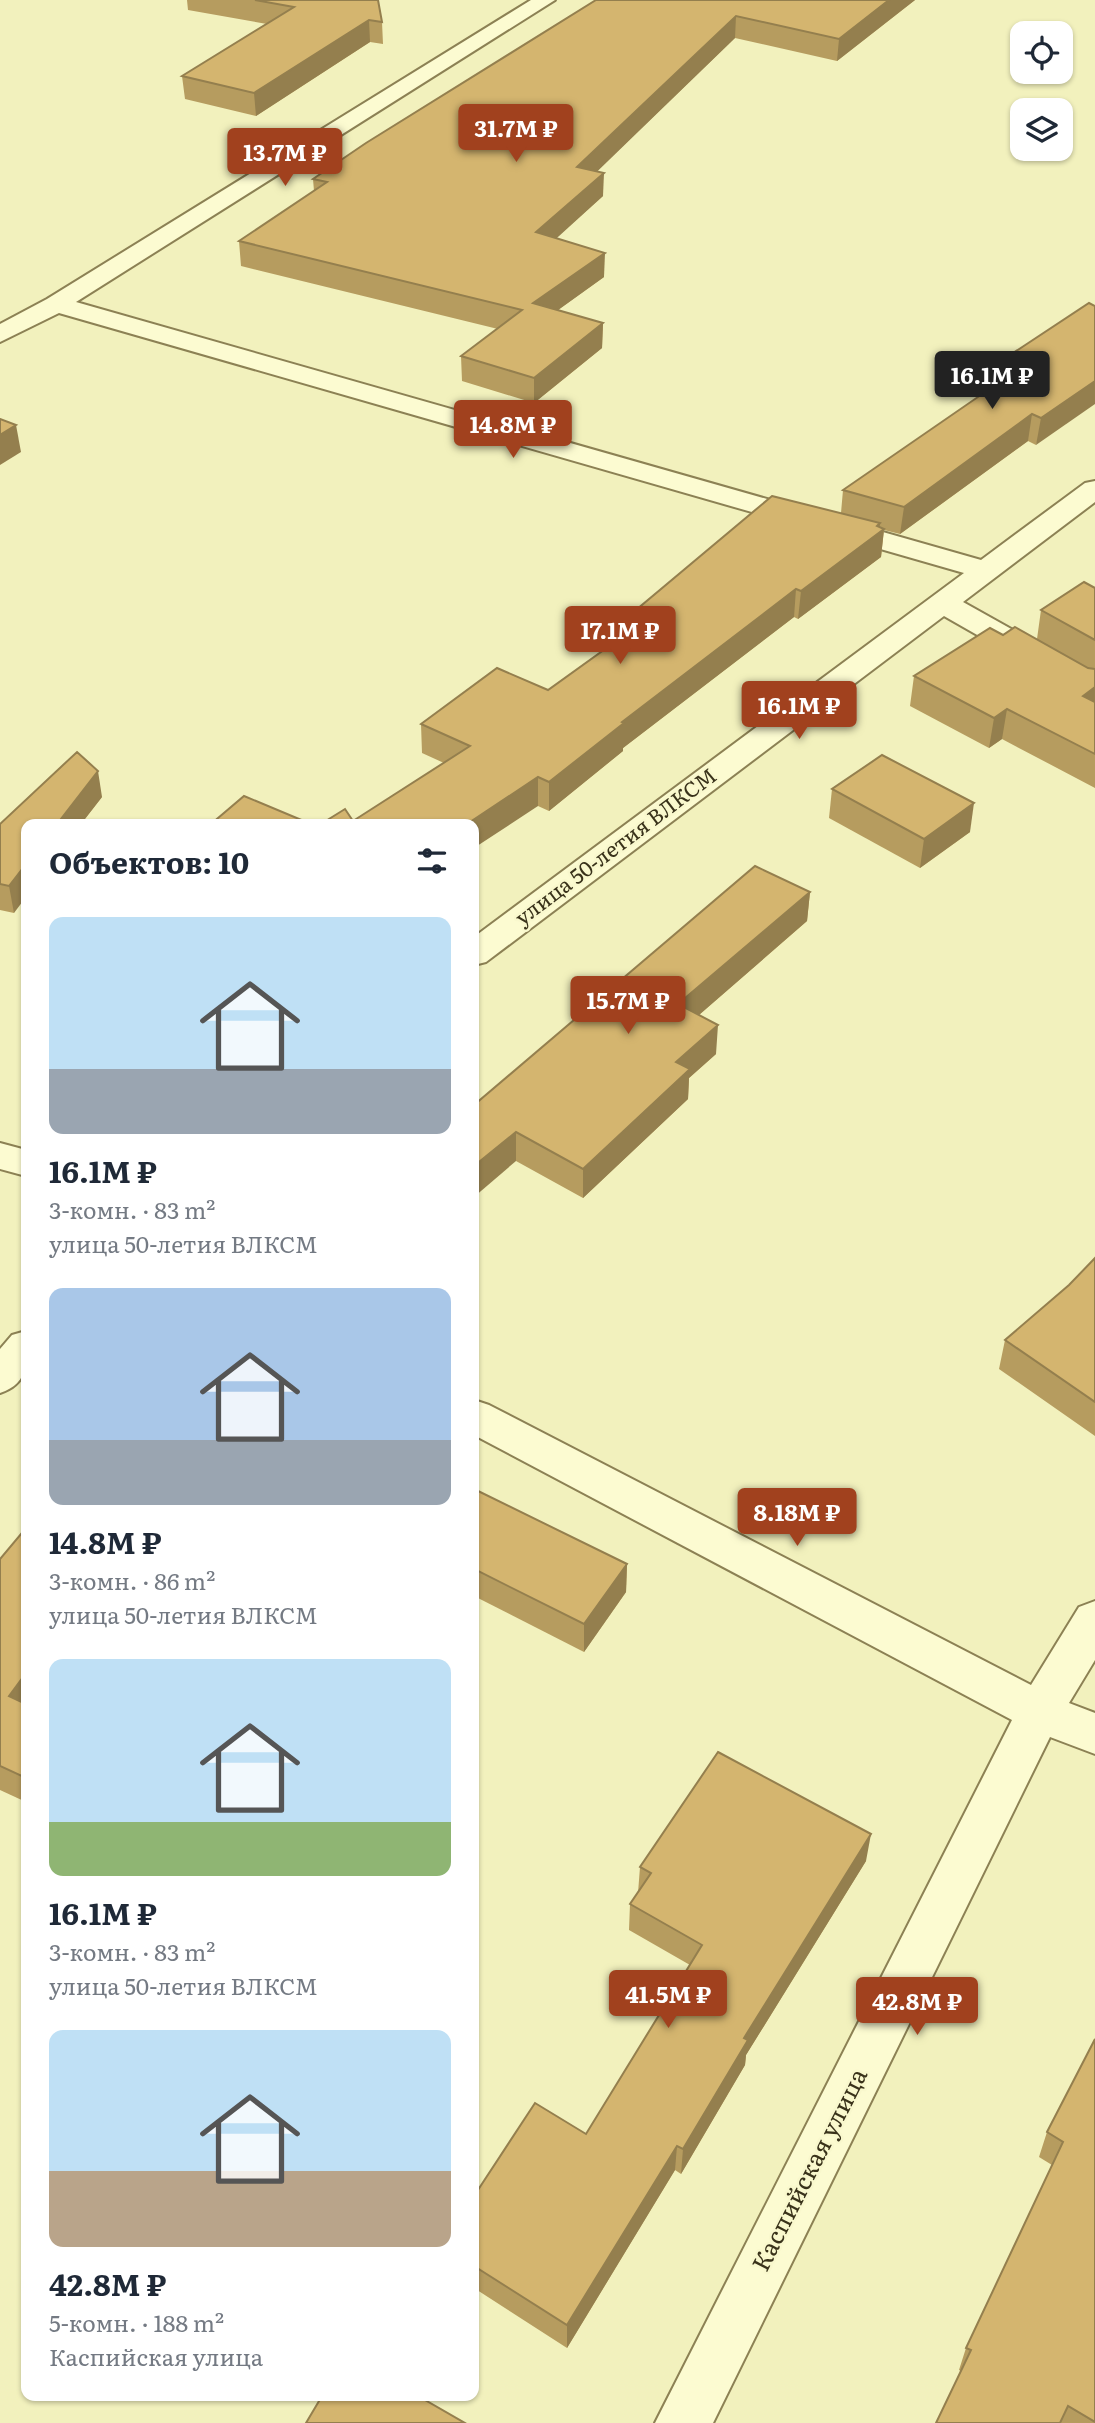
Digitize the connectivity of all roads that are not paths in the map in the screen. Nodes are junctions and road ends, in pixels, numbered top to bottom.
1 (545, 0) edge
2 (56, 304) junction
3 (0, 334) edge
4 (1095, 489) edge
5 (983, 570) junction
6 (941, 602) junction
7 (1095, 689) edge
8 (479, 950) edge
9 (0, 1156) edge
10 (21, 1162) edge
11 (21, 1352) edge
12 (0, 1377) edge
13 (479, 1419) edge
14 (1095, 1620) edge
15 (1039, 1712) junction
16 (1095, 1734) edge
17 (683, 2423) edge

1 - 2 street
2 - 3 street
2 - 5 street
4 - 5 street, улица 50-летия ВЛКСМ
5 - 6 street, улица 50-летия ВЛКСМ
6 - 7 street
6 - 8 street, улица 50-летия ВЛКСМ
9 - 10 street
11 - 12 street
13 - 15 street
14 - 15 street, Каспийская улица
15 - 16 street
15 - 17 street, Каспийская улица

